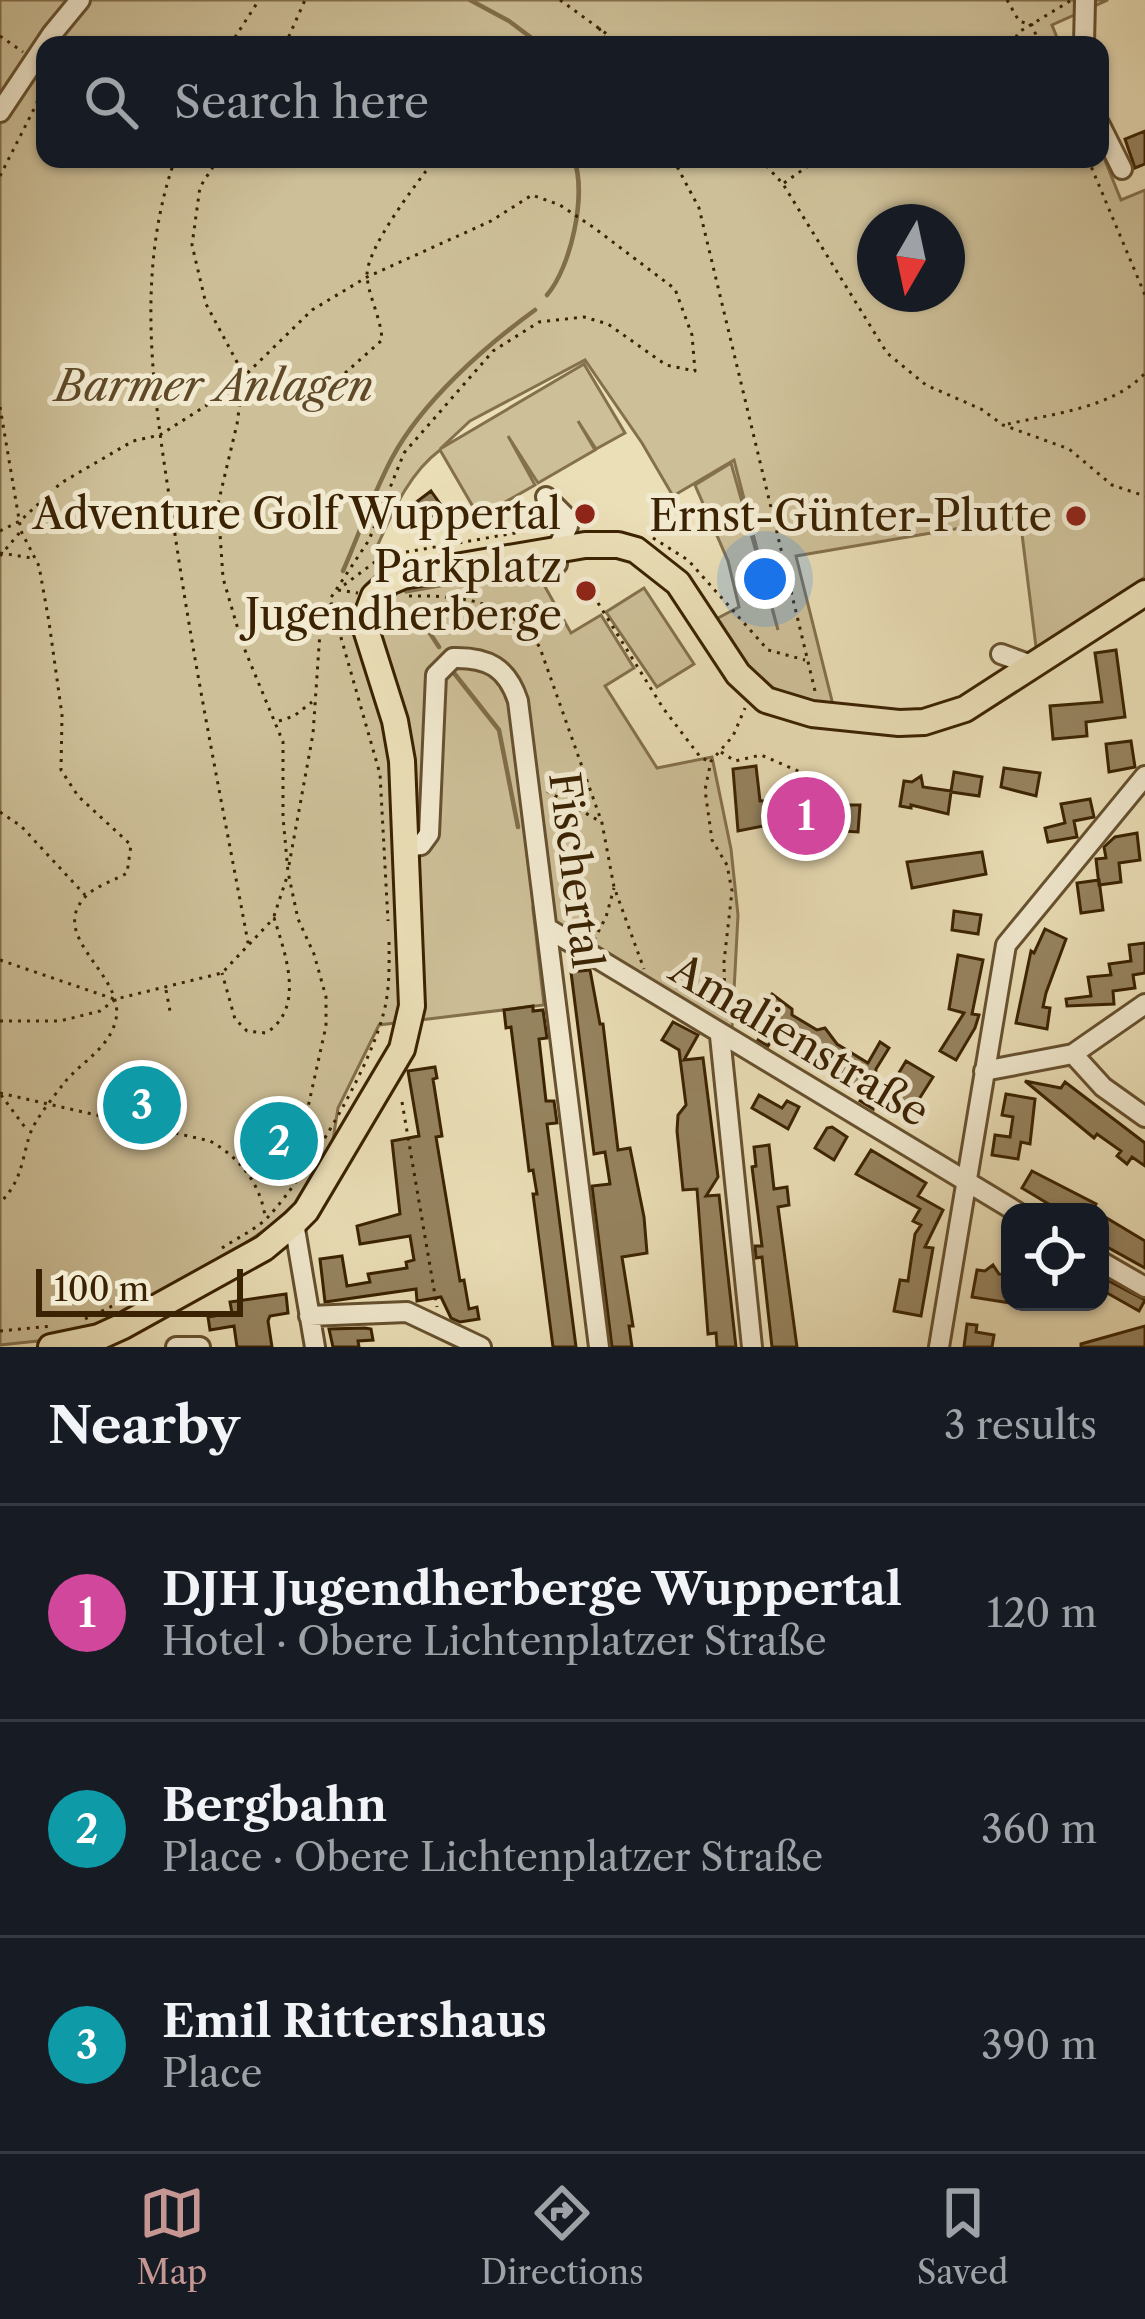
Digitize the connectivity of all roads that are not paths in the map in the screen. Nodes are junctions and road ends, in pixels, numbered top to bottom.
1 (80, 0) edge
2 (1084, 0) edge
3 (45, 36) edge
4 (1084, 36) edge
5 (36, 45) edge
6 (0, 112) edge
7 (1109, 143) edge
8 (1122, 170) dead end
9 (546, 496) dead end
10 (557, 556) junction
11 (1145, 593) edge
12 (1001, 654) dead end
13 (1034, 666) junction
14 (1145, 776) edge
15 (406, 847) junction
16 (547, 928) junction
17 (1145, 1004) edge
18 (720, 1036) junction
19 (1073, 1054) junction
20 (983, 1071) junction
21 (1145, 1118) edge
22 (966, 1182) junction
23 (1002, 1203) edge
24 (293, 1223) junction
25 (1109, 1266) edge
26 (1145, 1287) edge
27 (309, 1316) junction
28 (56, 1336) edge
29 (176, 1347) edge
30 (200, 1347) edge
31 (315, 1347) edge
32 (481, 1347) edge
33 (599, 1347) edge
34 (752, 1347) edge
35 (939, 1347) edge

1 - 3 street
2 - 4 street
5 - 6 street
7 - 8 street
9 - 10 street
10 - 13 main road
10 - 15 main road
11 - 13 main road
12 - 13 street
14 - 20 street
15 - 16 street, Fischertal
15 - 24 main road
16 - 18 street, Amalienstraße
16 - 33 street, Fischertal
17 - 19 street
18 - 22 street, Amalienstraße
18 - 34 street
19 - 20 street
19 - 21 street
20 - 22 street
22 - 23 street, Amalienstraße
22 - 35 street
24 - 27 street
24 - 28 main road
25 - 26 street
27 - 31 street
27 - 32 street
29 - 30 street

